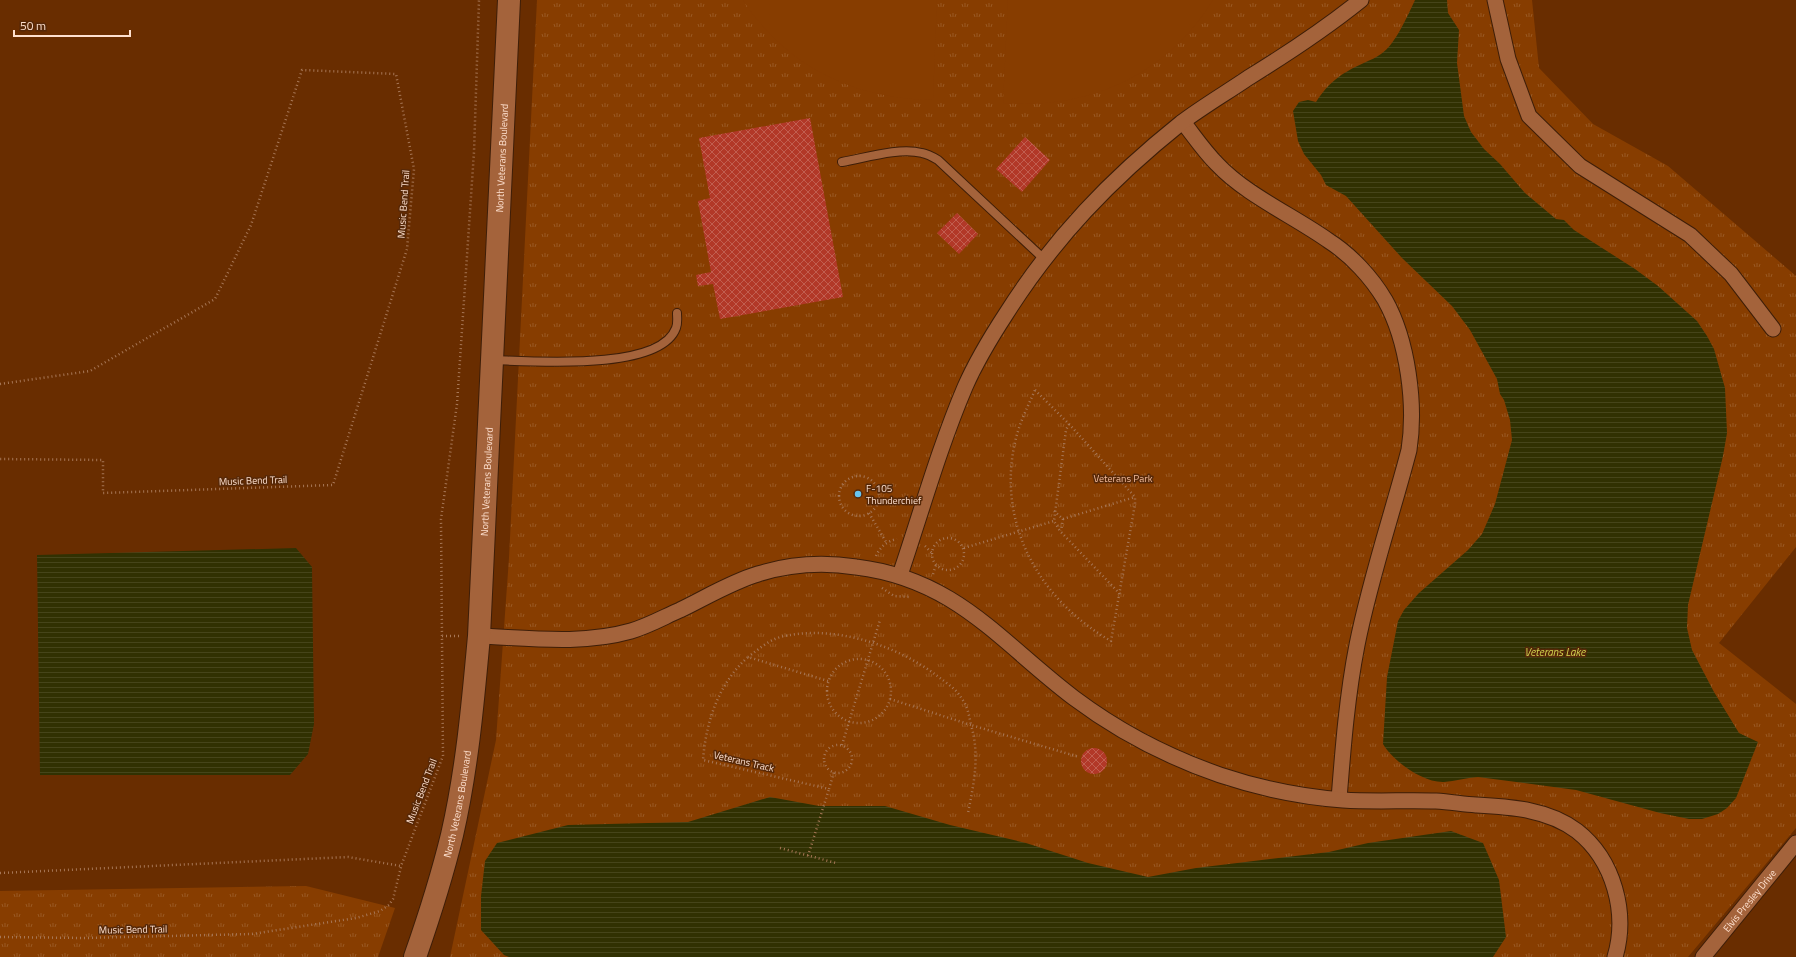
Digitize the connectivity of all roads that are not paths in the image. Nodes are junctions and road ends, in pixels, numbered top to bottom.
1 (509, 0) edge
2 (1361, 0) edge
3 (1495, 0) edge
4 (1183, 122) junction
5 (842, 162) dead end
6 (1044, 259) junction
7 (677, 313) dead end
8 (1773, 329) dead end
9 (491, 360) junction
10 (900, 575) junction
11 (479, 636) junction
12 (1339, 799) junction
13 (1796, 843) edge
14 (415, 957) edge
15 (1615, 957) edge
16 (1703, 957) edge

1 - 9 street, North Veterans Boulevard
2 - 4 street
3 - 8 street
4 - 6 street
4 - 12 street
5 - 6 lane
6 - 10 street
7 - 9 lane
9 - 11 street, North Veterans Boulevard
10 - 11 street
10 - 12 street
11 - 14 street, North Veterans Boulevard
12 - 15 street
13 - 16 street, Elvis Presley Drive

